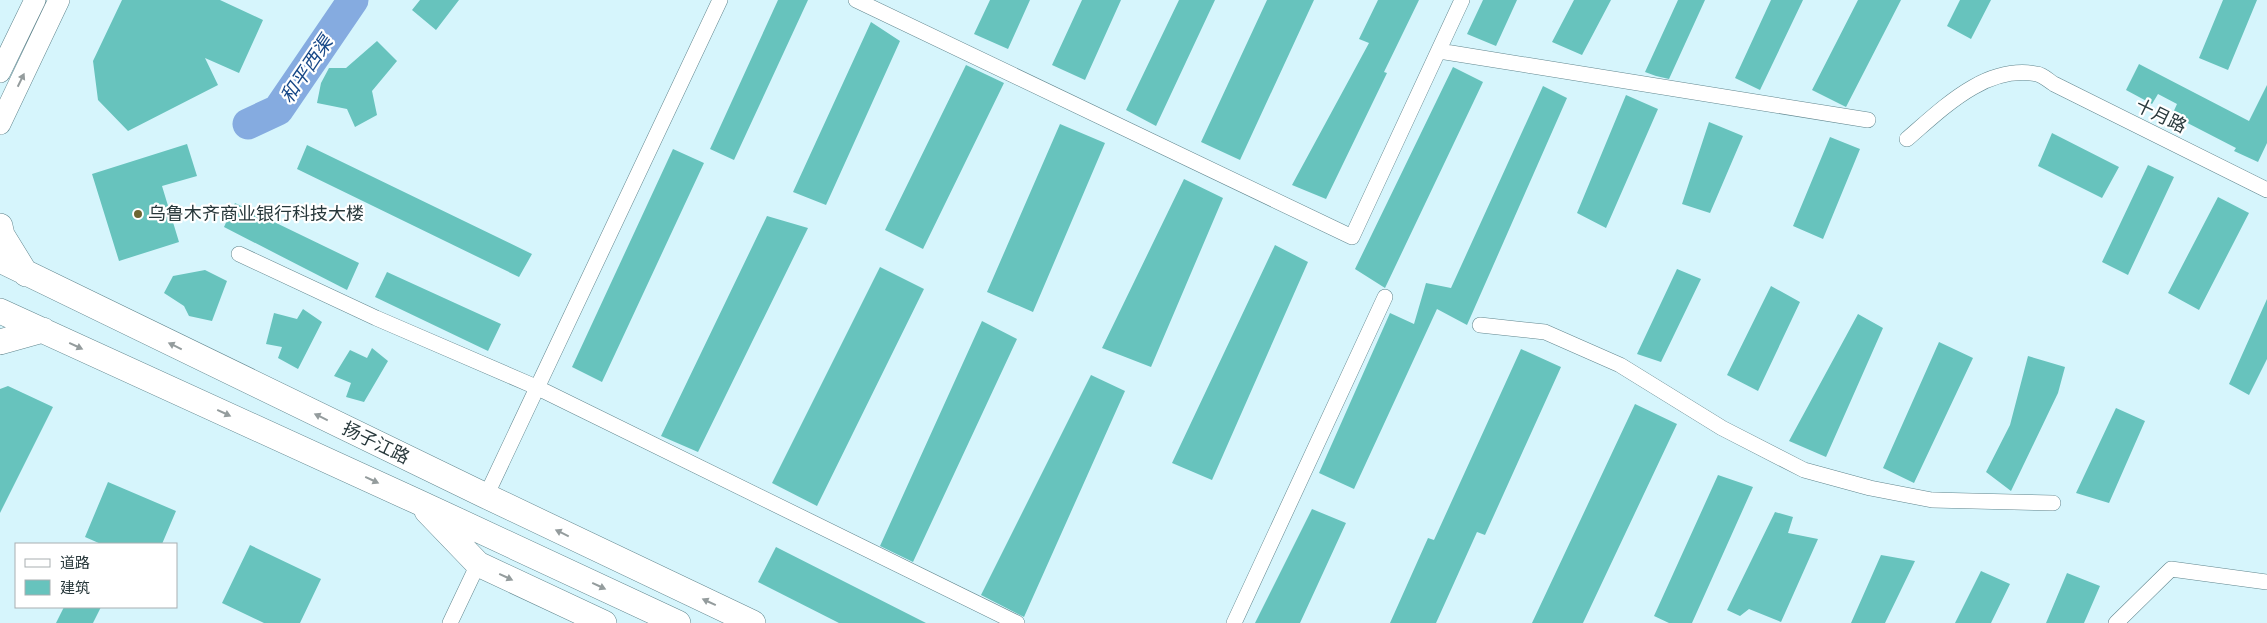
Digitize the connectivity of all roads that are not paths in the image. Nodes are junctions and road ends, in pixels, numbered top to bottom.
1 (35, 0) edge
2 (60, 0) edge
3 (720, 0) edge
4 (856, 0) edge
5 (1462, 0) edge
6 (1439, 50) junction
7 (0, 72) edge
8 (1868, 120) dead end
9 (0, 124) edge
10 (1907, 139) dead end
11 (2267, 190) edge
12 (0, 226) edge
13 (239, 254) dead end
14 (0, 260) edge
15 (26, 274) junction
16 (1385, 297) dead end
17 (0, 311) edge
18 (1480, 325) dead end
19 (43, 330) junction
20 (0, 342) edge
21 (536, 387) junction
22 (486, 496) junction
23 (416, 500) junction
24 (2053, 503) dead end
25 (478, 564) junction
26 (2267, 582) edge
27 (450, 623) edge
28 (604, 623) edge
29 (678, 623) edge
30 (753, 623) edge
31 (1017, 623) edge
32 (1234, 623) edge
33 (2116, 623) edge

1 - 7 main road
9 -> 2 main road
3 - 21 street
4 - 6 street
5 - 6 street
6 - 8 street
10 - 11 street, 十月路
12 - 15 main road
13 - 21 street
14 - 15 main road, 扬子江路
22 -> 15 main road, 扬子江路
16 - 32 street
17 - 19 main road, 扬子江路
18 - 24 street
19 - 20 main road
19 -> 23 main road, 扬子江路
21 - 22 street
21 - 31 street
30 -> 22 main road, 扬子江路
23 - 25 main road
23 -> 29 main road, 扬子江路
25 - 27 street
25 -> 28 main road
26 - 33 street

